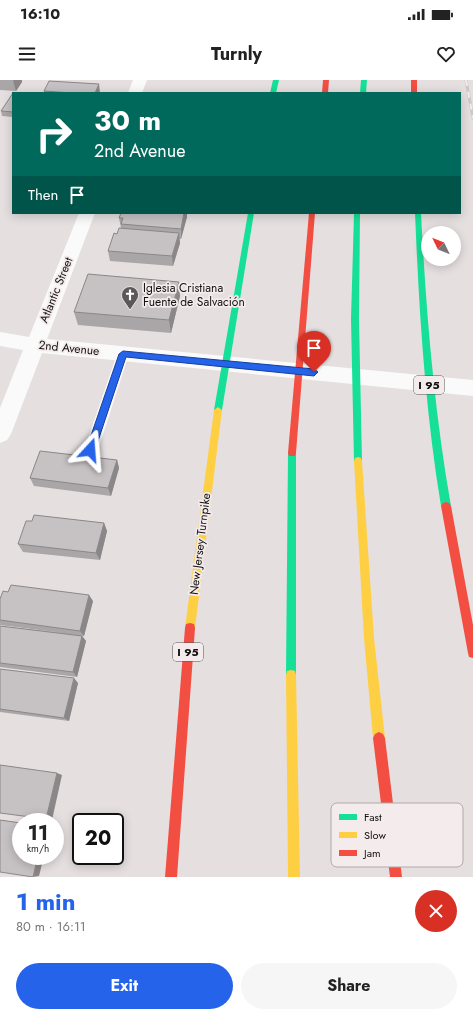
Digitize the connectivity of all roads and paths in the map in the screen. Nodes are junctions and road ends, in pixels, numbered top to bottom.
1 (140, 80) edge
2 (276, 80) edge
3 (326, 80) edge
4 (364, 80) edge
5 (414, 80) edge
6 (135, 92) edge
7 (273, 92) edge
8 (324, 92) edge
9 (363, 92) edge
10 (414, 92) edge
11 (87, 214) edge
12 (251, 214) edge
13 (312, 214) edge
14 (357, 214) edge
15 (418, 214) edge
16 (0, 339) edge
17 (34, 345) junction
18 (123, 354) junction
19 (473, 388) edge
20 (0, 434) edge
21 (90, 450) dead end
22 (473, 653) edge
23 (388, 803) edge
24 (395, 867) edge
25 (171, 877) edge
26 (294, 877) edge
27 (396, 877) edge

1 - 6 street
2 - 7 highway
3 - 8 highway
4 - 9 highway
5 - 10 highway
11 - 17 street, Atlantic Street
12 - 25 highway, New Jersey Turnpike / I 95
13 - 26 highway
14 - 23 highway
15 - 22 highway, I 95
16 - 17 street, 2nd Avenue
17 - 18 street, 2nd Avenue
17 - 20 street, Atlantic Street
18 - 19 street, 2nd Avenue
18 - 21 lane
24 - 27 highway

